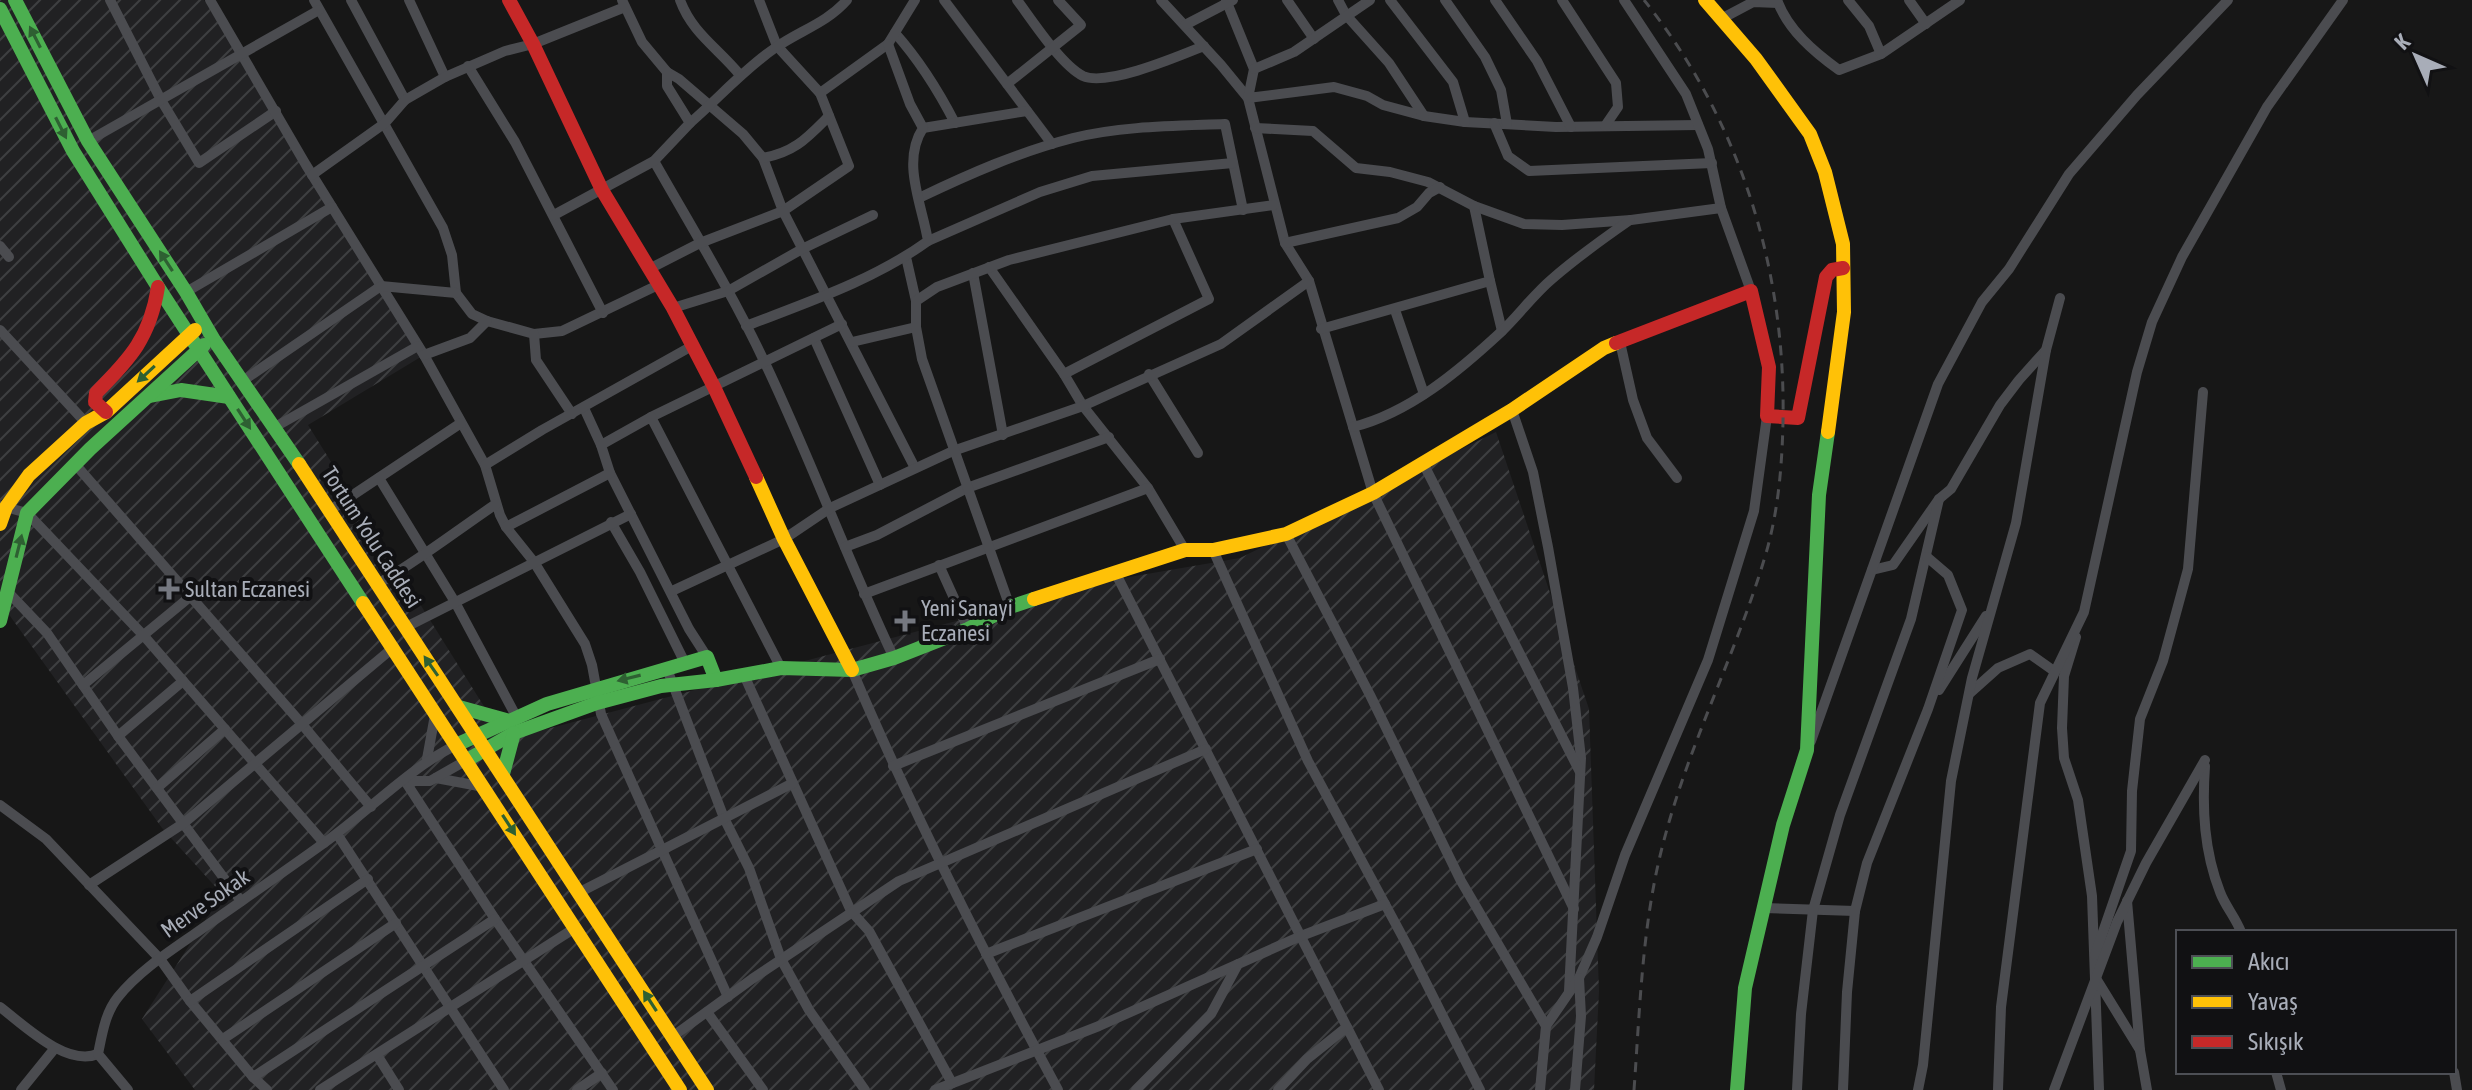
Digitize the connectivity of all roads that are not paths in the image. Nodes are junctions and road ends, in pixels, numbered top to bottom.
1 (15, 0) edge
2 (110, 0) edge
3 (210, 0) edge
4 (351, 0) edge
5 (409, 0) edge
6 (509, 0) edge
7 (680, 0) edge
8 (847, 0) edge
9 (915, 0) edge
10 (944, 0) edge
11 (1017, 0) edge
12 (1058, 0) edge
13 (1161, 0) edge
14 (1287, 0) edge
15 (1338, 0) edge
16 (1370, 0) edge
17 (1390, 0) edge
18 (1445, 0) edge
19 (1495, 0) edge
20 (1562, 0) edge
21 (1624, 0) edge
22 (1705, 0) edge
23 (1848, 0) edge
24 (1909, 0) edge
25 (1960, 0) edge
26 (2228, 0) edge
27 (2343, 0) edge
28 (1229, 1) edge
29 (1752, 1) edge
30 (1777, 1) edge
31 (763, 2) edge
32 (623, 4) edge
33 (316, 5) edge
34 (0, 9) edge
35 (1346, 15) junction
36 (1721, 19) junction
37 (1926, 24) junction
38 (1185, 25) junction
39 (895, 33) junction
40 (1314, 39) junction
41 (533, 44) junction
42 (888, 44) junction
43 (777, 46) junction
44 (1204, 46) junction
45 (1052, 48) junction
46 (243, 53) junction
47 (1881, 54) junction
48 (468, 66) junction
49 (1254, 69) junction
50 (667, 72) junction
51 (740, 75) junction
52 (445, 77) junction
53 (1007, 84) junction
54 (820, 93) junction
55 (1248, 98) junction
56 (161, 100) junction
57 (405, 100) junction
58 (709, 107) junction
59 (276, 111) junction
60 (1027, 111) junction
61 (829, 116) junction
62 (1424, 116) junction
63 (1465, 122) junction
64 (385, 123) junction
65 (690, 123) junction
66 (955, 123) junction
67 (1494, 123) junction
68 (1507, 124) junction
69 (1698, 125) junction
70 (1605, 126) junction
71 (1571, 127) junction
72 (923, 128) junction
73 (1255, 128) junction
74 (88, 141) junction
75 (1052, 144) junction
76 (763, 158) junction
77 (654, 161) junction
78 (1233, 163) junction
79 (1712, 163) junction
80 (312, 175) junction
81 (1440, 187) junction
82 (602, 190) junction
83 (919, 198) junction
84 (1274, 205) junction
85 (1474, 206) junction
86 (332, 207) junction
87 (1721, 208) junction
88 (1243, 210) junction
89 (783, 211) junction
90 (554, 215) junction
91 (873, 215) dead end
92 (1173, 219) junction
93 (1631, 220) junction
94 (928, 241) junction
95 (700, 243) junction
96 (1285, 243) junction
97 (0, 246) edge
98 (802, 249) junction
99 (9, 257) dead end
100 (906, 257) junction
101 (989, 267) junction
102 (1843, 268) junction
103 (649, 269) junction
104 (973, 273) junction
105 (1309, 281) junction
106 (1490, 281) junction
107 (658, 285) junction
108 (381, 286) junction
109 (158, 287) junction
110 (728, 291) junction
111 (1751, 291) junction
112 (186, 292) junction
113 (456, 293) junction
114 (826, 295) junction
115 (2060, 298) dead end
116 (916, 301) junction
117 (673, 308) junction
118 (1395, 310) junction
119 (603, 313) junction
120 (487, 321) junction
121 (205, 324) junction
122 (842, 324) junction
123 (746, 326) junction
124 (916, 327) junction
125 (1321, 329) junction
126 (0, 330) edge
127 (1502, 331) junction
128 (188, 334) junction
129 (534, 334) junction
130 (814, 338) junction
131 (214, 340) junction
132 (852, 342) junction
133 (1620, 342) junction
134 (692, 346) junction
135 (197, 349) junction
136 (421, 350) junction
137 (2046, 350) junction
138 (764, 361) junction
139 (1064, 374) junction
140 (1149, 374) junction
141 (244, 380) junction
142 (714, 387) junction
143 (2203, 392) dead end
144 (1424, 394) junction
145 (146, 397) junction
146 (229, 397) junction
147 (1083, 406) junction
148 (584, 408) junction
149 (1512, 410) junction
150 (106, 412) junction
151 (572, 414) junction
152 (1767, 416) junction
153 (651, 417) junction
154 (86, 423) junction
155 (461, 423) junction
156 (275, 427) junction
157 (1353, 427) junction
158 (1003, 435) junction
159 (1109, 437) junction
160 (601, 445) junction
161 (953, 451) junction
162 (1198, 453) dead end
163 (1423, 463) junction
164 (75, 464) junction
165 (485, 465) junction
166 (915, 468) junction
167 (610, 473) junction
168 (379, 478) junction
169 (1677, 478) dead end
170 (880, 485) junction
171 (967, 488) junction
172 (1148, 488) junction
173 (1373, 493) junction
174 (1939, 499) junction
175 (496, 504) junction
176 (3, 506) edge
177 (830, 508) junction
178 (329, 511) junction
179 (27, 513) junction
180 (631, 514) junction
181 (611, 522) junction
182 (0, 524) edge
183 (506, 527) junction
184 (1286, 534) junction
185 (784, 539) junction
186 (845, 547) junction
187 (989, 549) junction
188 (1185, 550) junction
189 (1213, 550) junction
190 (426, 553) junction
191 (1927, 557) junction
192 (534, 562) junction
193 (939, 565) junction
194 (726, 567) junction
195 (1872, 570) junction
196 (1115, 572) junction
197 (376, 585) junction
198 (672, 591) junction
199 (8, 592) junction
200 (864, 594) junction
201 (191, 596) junction
202 (455, 602) junction
203 (1994, 603) junction
204 (1010, 607) junction
205 (2084, 612) junction
206 (0, 621) edge
207 (404, 628) junction
208 (968, 629) junction
209 (144, 636) junction
210 (394, 647) junction
211 (707, 657) junction
212 (894, 658) junction
213 (1160, 659) junction
214 (685, 663) junction
215 (781, 668) junction
216 (667, 669) junction
217 (852, 670) junction
218 (2054, 671) junction
219 (744, 675) junction
220 (716, 680) junction
221 (183, 681) junction
222 (672, 684) junction
223 (83, 685) junction
224 (1970, 693) junction
225 (596, 696) junction
226 (459, 707) junction
227 (1928, 709) junction
228 (435, 713) junction
229 (301, 723) junction
230 (512, 723) junction
231 (225, 729) junction
232 (476, 734) junction
233 (118, 736) junction
234 (456, 745) junction
235 (485, 748) junction
236 (1206, 749) junction
237 (1807, 750) junction
238 (427, 759) junction
239 (467, 760) junction
240 (255, 764) junction
241 (893, 766) junction
242 (503, 774) junction
243 (1580, 774) junction
244 (436, 778) junction
245 (405, 781) junction
246 (793, 783) junction
247 (484, 787) junction
248 (157, 788) junction
249 (0, 805) edge
250 (371, 807) junction
251 (724, 818) junction
252 (184, 823) junction
253 (337, 834) junction
254 (324, 843) junction
255 (1257, 849) junction
256 (662, 850) junction
257 (941, 861) junction
258 (368, 879) junction
259 (89, 885) junction
260 (580, 892) junction
261 (2127, 900) junction
262 (241, 901) junction
263 (1385, 904) junction
264 (1764, 908) junction
265 (1574, 909) junction
266 (1813, 910) junction
267 (851, 911) junction
268 (1855, 911) junction
269 (495, 919) junction
270 (396, 923) junction
271 (575, 928) junction
272 (2240, 930) edge
273 (1301, 936) junction
274 (986, 954) junction
275 (2095, 955) junction
276 (160, 959) junction
277 (781, 959) junction
278 (524, 960) junction
279 (1238, 964) junction
280 (426, 966) junction
281 (2095, 977) junction
282 (1579, 978) junction
283 (1569, 993) junction
284 (728, 997) junction
285 (190, 1001) junction
286 (0, 1007) edge
287 (453, 1008) junction
288 (707, 1012) junction
289 (1546, 1026) junction
290 (1347, 1027) junction
291 (672, 1037) junction
292 (223, 1039) junction
293 (55, 1048) junction
294 (1036, 1049) junction
295 (2140, 1050) junction
296 (98, 1054) junction
297 (377, 1055) junction
298 (602, 1073) junction
299 (253, 1077) junction
300 (952, 1083) junction
301 (21, 1090) edge
302 (128, 1090) edge
303 (267, 1090) edge
304 (320, 1090) edge
305 (399, 1090) edge
306 (504, 1090) edge
307 (577, 1090) edge
308 (613, 1090) edge
309 (680, 1090) edge
310 (707, 1090) edge
311 (763, 1090) edge
312 (865, 1090) edge
313 (935, 1090) edge
314 (1058, 1090) edge
315 (1136, 1090) edge
316 (1278, 1090) edge
317 (1379, 1090) edge
318 (1480, 1090) edge
319 (1540, 1090) edge
320 (1575, 1090) edge
321 (1737, 1090) edge
322 (1797, 1090) edge
323 (1843, 1090) edge
324 (1918, 1090) edge
325 (1998, 1090) edge
326 (2054, 1090) edge
327 (2099, 1090) edge
328 (2147, 1090) edge

74 -> 1 main road, Tortum Yolu Caddesi
2 - 56 street
3 - 46 street
4 - 57 street
5 - 52 street
6 - 41 main road
7 - 51 street
8 - 43 street
9 - 39 street
10 - 53 street
11 - 45 street
12 - 45 street
13 - 38 street
14 - 40 street
15 - 35 street
16 - 35 street
17 - 63 street
18 - 68 street
19 - 71 street
20 - 70 street
21 - 69 street
22 - 36 main road
23 - 47 street
24 - 37 street
25 - 37 street
26 - 195 street
27 - 205 street
28 - 38 street
28 - 49 street
29 - 30 street
29 - 36 street
30 - 47 street
31 - 43 street
32 - 41 street
32 - 50 street
33 - 46 street
33 - 64 street
34 -> 109 main road, Tortum Yolu Caddesi
35 - 40 street
35 - 62 street
36 - 102 main road
37 - 47 street
38 - 44 street
39 - 42 street
39 - 66 street
40 - 49 street
41 - 48 street
41 - 82 main road
42 - 54 street
42 - 72 street
43 - 51 street
43 - 54 street
44 - 45 street
44 - 55 street
45 - 53 street
46 - 56 street
46 - 59 street
48 - 52 street
48 - 90 street
49 - 55 street
50 - 58 street
50 - 65 street
51 - 58 street
52 - 57 street
53 - 60 street
54 - 61 street
55 - 62 street
55 - 73 street
56 - 59 street
56 - 74 street
57 - 64 street
58 - 65 street
58 - 76 street
59 - 80 street
60 - 66 street
60 - 75 street
61 - 76 street
61 - 89 street
62 - 63 street
63 - 67 street
64 - 80 street
64 - 113 street
65 - 77 street
66 - 72 street
67 - 68 street
67 - 79 street
68 - 71 street
69 - 70 street
69 - 79 street
70 - 71 street
72 - 83 street
73 - 81 street
73 - 84 street
112 -> 74 main road, Tortum Yolu Caddesi
75 - 78 street
75 - 83 street
76 - 89 street
77 - 82 street
77 - 95 street
78 - 88 street
78 - 94 street
79 - 87 street
80 - 86 street
81 - 85 street
81 - 96 street
82 - 90 street
82 - 103 main road
83 - 94 street
84 - 88 street
84 - 96 street
85 - 93 street
85 - 106 street
86 - 108 street
86 - 112 street
87 - 93 street
87 - 111 street
88 - 92 street
89 - 95 street
89 - 98 street
90 - 119 street
91 - 98 street
92 - 101 street
92 - 139 street
93 - 127 street
94 - 100 street
95 - 103 street
95 - 110 street
96 - 105 street
97 - 99 street
98 - 110 street
98 - 114 street
100 - 114 street
100 - 116 street
101 - 104 street
101 - 139 street
102 - 152 main road
102 - 237 main road
103 - 107 main road
104 - 116 street
104 - 158 street
105 - 125 street
105 - 140 street
106 - 118 street
106 - 127 street
107 - 117 main road
107 - 119 street
108 - 113 street
108 - 136 street
108 - 141 street
109 - 128 main road, Tortum Yolu Caddesi
109 - 150 main road
110 - 117 street
110 - 123 street
111 - 133 main road
111 - 152 main road
112 - 121 main road, Tortum Yolu Caddesi
113 - 120 street
114 - 122 street
114 - 123 street
115 - 137 street
116 - 124 street
117 - 134 main road
118 - 125 street
118 - 144 street
119 - 129 street
120 - 129 street
120 - 136 street
121 - 128 main road
121 - 131 main road, Tortum Yolu Caddesi
122 - 130 street
122 - 132 street
123 - 138 street
124 - 132 street
124 - 161 street
125 - 157 street
126 - 154 street
127 - 144 street
128 - 135 main road, Tortum Yolu Caddesi
128 -> 150 main road
129 - 151 street
130 - 138 street
130 - 170 street
131 - 135 main road
131 - 141 main road, Tortum Yolu Caddesi
132 - 166 street
133 - 149 main road
133 - 169 street
134 - 142 main road
134 - 148 street
135 - 145 main road
135 - 146 main road, Tortum Yolu Caddesi
136 - 155 street
136 - 156 street
137 - 174 street
137 - 203 street
138 - 142 street
138 - 177 street
139 - 147 street
140 - 147 street
140 - 162 street
141 - 156 main road, Tortum Yolu Caddesi
142 - 153 street
142 - 185 main road
143 - 275 street
144 - 157 street
145 - 146 main road
145 - 164 main road
146 -> 210 main road, Tortum Yolu Caddesi
147 - 158 street
147 - 159 street
148 - 151 street
148 - 160 street
149 - 163 main road
149 - 243 street
150 - 154 main road
151 - 165 street
152 - 282 street
153 - 160 street
153 - 194 street
154 - 176 main road
155 - 165 street
155 - 168 street
156 - 178 main road, Tortum Yolu Caddesi
157 - 173 street
158 - 161 street
159 - 171 street
159 - 172 street
160 - 167 street
161 - 166 street
161 - 171 street
163 - 173 main road
163 - 243 street
164 - 179 main road
164 - 201 street
165 - 175 street
166 - 170 street
167 - 180 street
167 - 183 street
168 - 178 street
168 - 190 street
170 - 177 street
171 - 186 street
171 - 187 street
172 - 187 street
172 - 188 street
173 - 184 main road
173 - 265 street
174 - 191 street
174 - 195 street
175 - 183 street
175 - 190 street
176 - 179 street
176 - 182 main road
177 - 185 street
177 - 186 street
178 - 197 main road, Tortum Yolu Caddesi
199 -> 179 main road
179 - 209 street
180 - 181 street
180 - 198 street
181 - 192 street
181 - 214 street
183 - 192 street
184 - 189 main road
184 - 289 street
185 - 194 street
185 - 217 main road
186 - 200 street
187 - 193 street
187 - 204 street
188 - 189 main road
188 - 196 main road
189 - 263 street
190 - 197 street
190 - 202 street
191 - 227 street
191 - 266 street
192 - 202 street
192 - 225 street
193 - 200 street
193 - 208 street
194 - 198 street
194 - 215 street
195 - 237 street
196 - 204 main road
196 - 213 street
197 - 207 main road, Tortum Yolu Caddesi
198 - 211 street
199 - 206 main road
199 - 223 street
200 - 212 street
201 - 209 street
201 - 229 street
202 - 207 street
202 - 230 street
203 - 224 street
203 - 227 street
204 - 208 main road
205 - 218 street
205 - 275 street
226 -> 207 main road, Tortum Yolu Caddesi
208 - 212 main road
209 - 221 street
209 - 223 street
210 - 228 main road, Tortum Yolu Caddesi
210 - 229 street
211 - 214 main road
211 - 220 main road
212 - 217 main road
213 - 236 street
213 - 241 street
214 - 216 main road
215 - 217 main road
215 - 219 main road
216 - 222 street
216 -> 225 main road
217 - 241 street
218 - 224 street
218 - 325 street
219 - 220 main road
219 - 246 street
220 - 222 main road
221 - 231 street
221 - 233 street
222 - 225 main road
222 - 251 street
223 - 233 street
224 - 324 street
225 - 230 main road
225 - 256 street
226 - 230 main road
226 - 232 main road, Tortum Yolu Caddesi
227 - 268 street
228 - 234 main road, Tortum Yolu Caddesi
228 - 238 street
229 - 240 street
229 - 250 street
230 - 232 main road
230 - 235 main road
230 - 242 main road
231 - 240 street
231 - 248 street
232 - 234 main road
232 - 235 main road, Tortum Yolu Caddesi
233 - 248 street
234 - 238 street
234 - 239 main road, Tortum Yolu Caddesi
235 - 239 main road
235 - 242 main road, Tortum Yolu Caddesi
236 - 255 street
236 - 257 street
237 - 264 main road
238 - 245 street, Merve Sokak
239 - 244 street
239 - 247 main road, Tortum Yolu Caddesi
240 - 252 street
240 - 254 street
241 - 257 street
242 - 260 main road, Tortum Yolu Caddesi
243 - 265 street
244 - 245 street
244 - 247 street
245 - 250 street, Merve Sokak
245 - 269 street
246 - 251 street
246 - 267 street
247 -> 271 main road, Tortum Yolu Caddesi
248 - 252 street
249 - 259 street
250 - 253 street, Merve Sokak
251 - 256 street
251 - 277 street
252 - 259 street
252 - 262 street
253 - 254 street, Merve Sokak
253 - 258 street
254 - 262 street, Merve Sokak
255 - 273 street
255 - 274 street
256 - 260 street
256 - 284 street
257 - 267 street
257 - 274 street
258 - 270 street
258 - 285 street
259 - 276 street
291 -> 260 main road, Tortum Yolu Caddesi
261 - 272 street
261 - 281 street
261 - 295 street
262 - 276 street, Merve Sokak
263 - 273 street
263 - 318 street
264 - 266 street
264 - 321 main road
265 - 283 street
266 - 268 street
266 - 322 street
267 - 277 street
267 - 300 street
268 - 323 street
269 - 278 street
269 - 280 street
270 - 280 street
270 - 292 street
271 - 278 street
271 - 309 main road, Tortum Yolu Caddesi
273 - 279 street
273 - 290 street
274 - 294 street
275 - 281 street
276 - 285 street
276 - 296 street, Merve Sokak
277 - 284 street
277 - 312 street
278 - 287 street
278 - 298 street
279 - 294 street
279 - 315 street
280 - 287 street
280 - 299 street
281 - 295 street
281 - 326 street
281 - 327 street
282 - 283 street
282 - 320 street
283 - 289 street
284 - 288 street
285 - 292 street
286 - 293 street
287 - 297 street
287 - 306 street
288 - 291 street
288 - 311 street
289 - 319 street
290 - 316 street
290 - 317 street
291 - 310 main road, Tortum Yolu Caddesi
292 - 299 street
293 - 296 street
293 - 301 street
294 - 300 street
294 - 314 street
295 - 328 street
296 - 302 street
297 - 304 street
297 - 305 street
298 - 307 street
298 - 308 street
299 - 303 street
300 - 313 street

